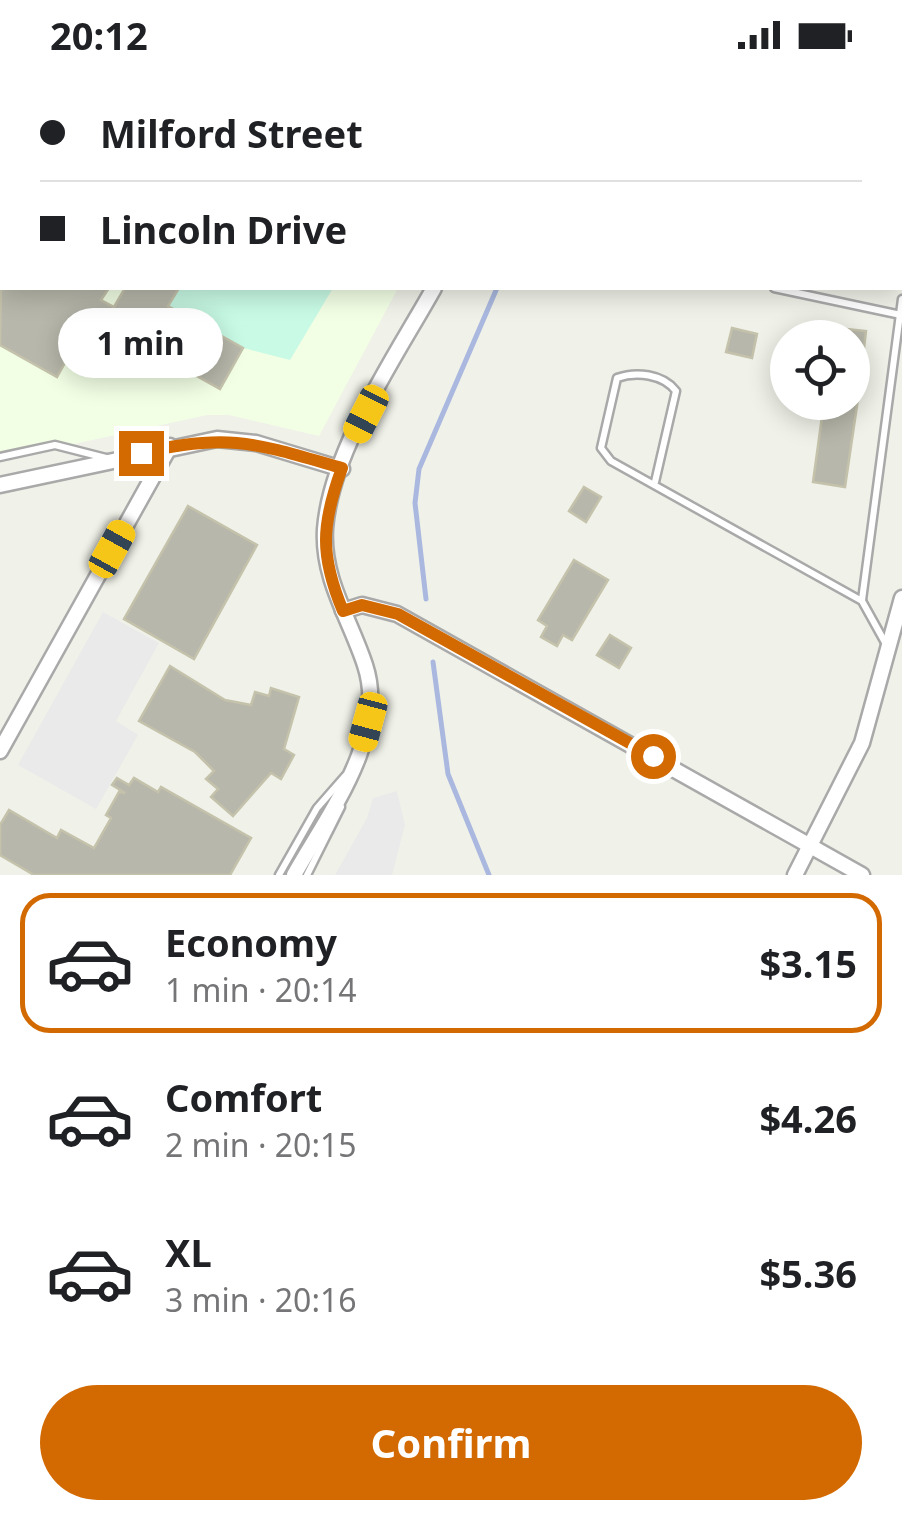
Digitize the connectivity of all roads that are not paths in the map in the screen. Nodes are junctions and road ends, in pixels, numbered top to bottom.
1 (433, 290) edge
2 (783, 290) edge
3 (902, 299) edge
4 (901, 315) edge
5 (170, 446) junction
6 (0, 456) edge
7 (112, 459) junction
8 (342, 468) junction
9 (655, 482) junction
10 (0, 485) edge
11 (902, 598) edge
12 (862, 600) junction
13 (343, 611) junction
14 (901, 619) edge
15 (890, 652) junction
16 (0, 751) edge
17 (352, 767) junction
18 (811, 847) junction
19 (280, 875) edge
20 (294, 875) edge
21 (307, 875) edge
22 (795, 875) edge
23 (862, 875) edge

1 - 8 street
2 - 4 lane
3 - 4 lane
4 - 12 lane
5 - 7 street
5 - 8 street
5 - 16 street
6 - 7 lane
7 - 10 street
8 - 13 street
9 - 9 lane
9 - 12 lane
11 - 14 street
12 - 15 lane
13 - 17 street
13 - 18 street
14 - 15 street
15 - 18 street
17 - 19 lane
17 - 20 street
17 - 21 lane
18 - 22 street
18 - 23 street

